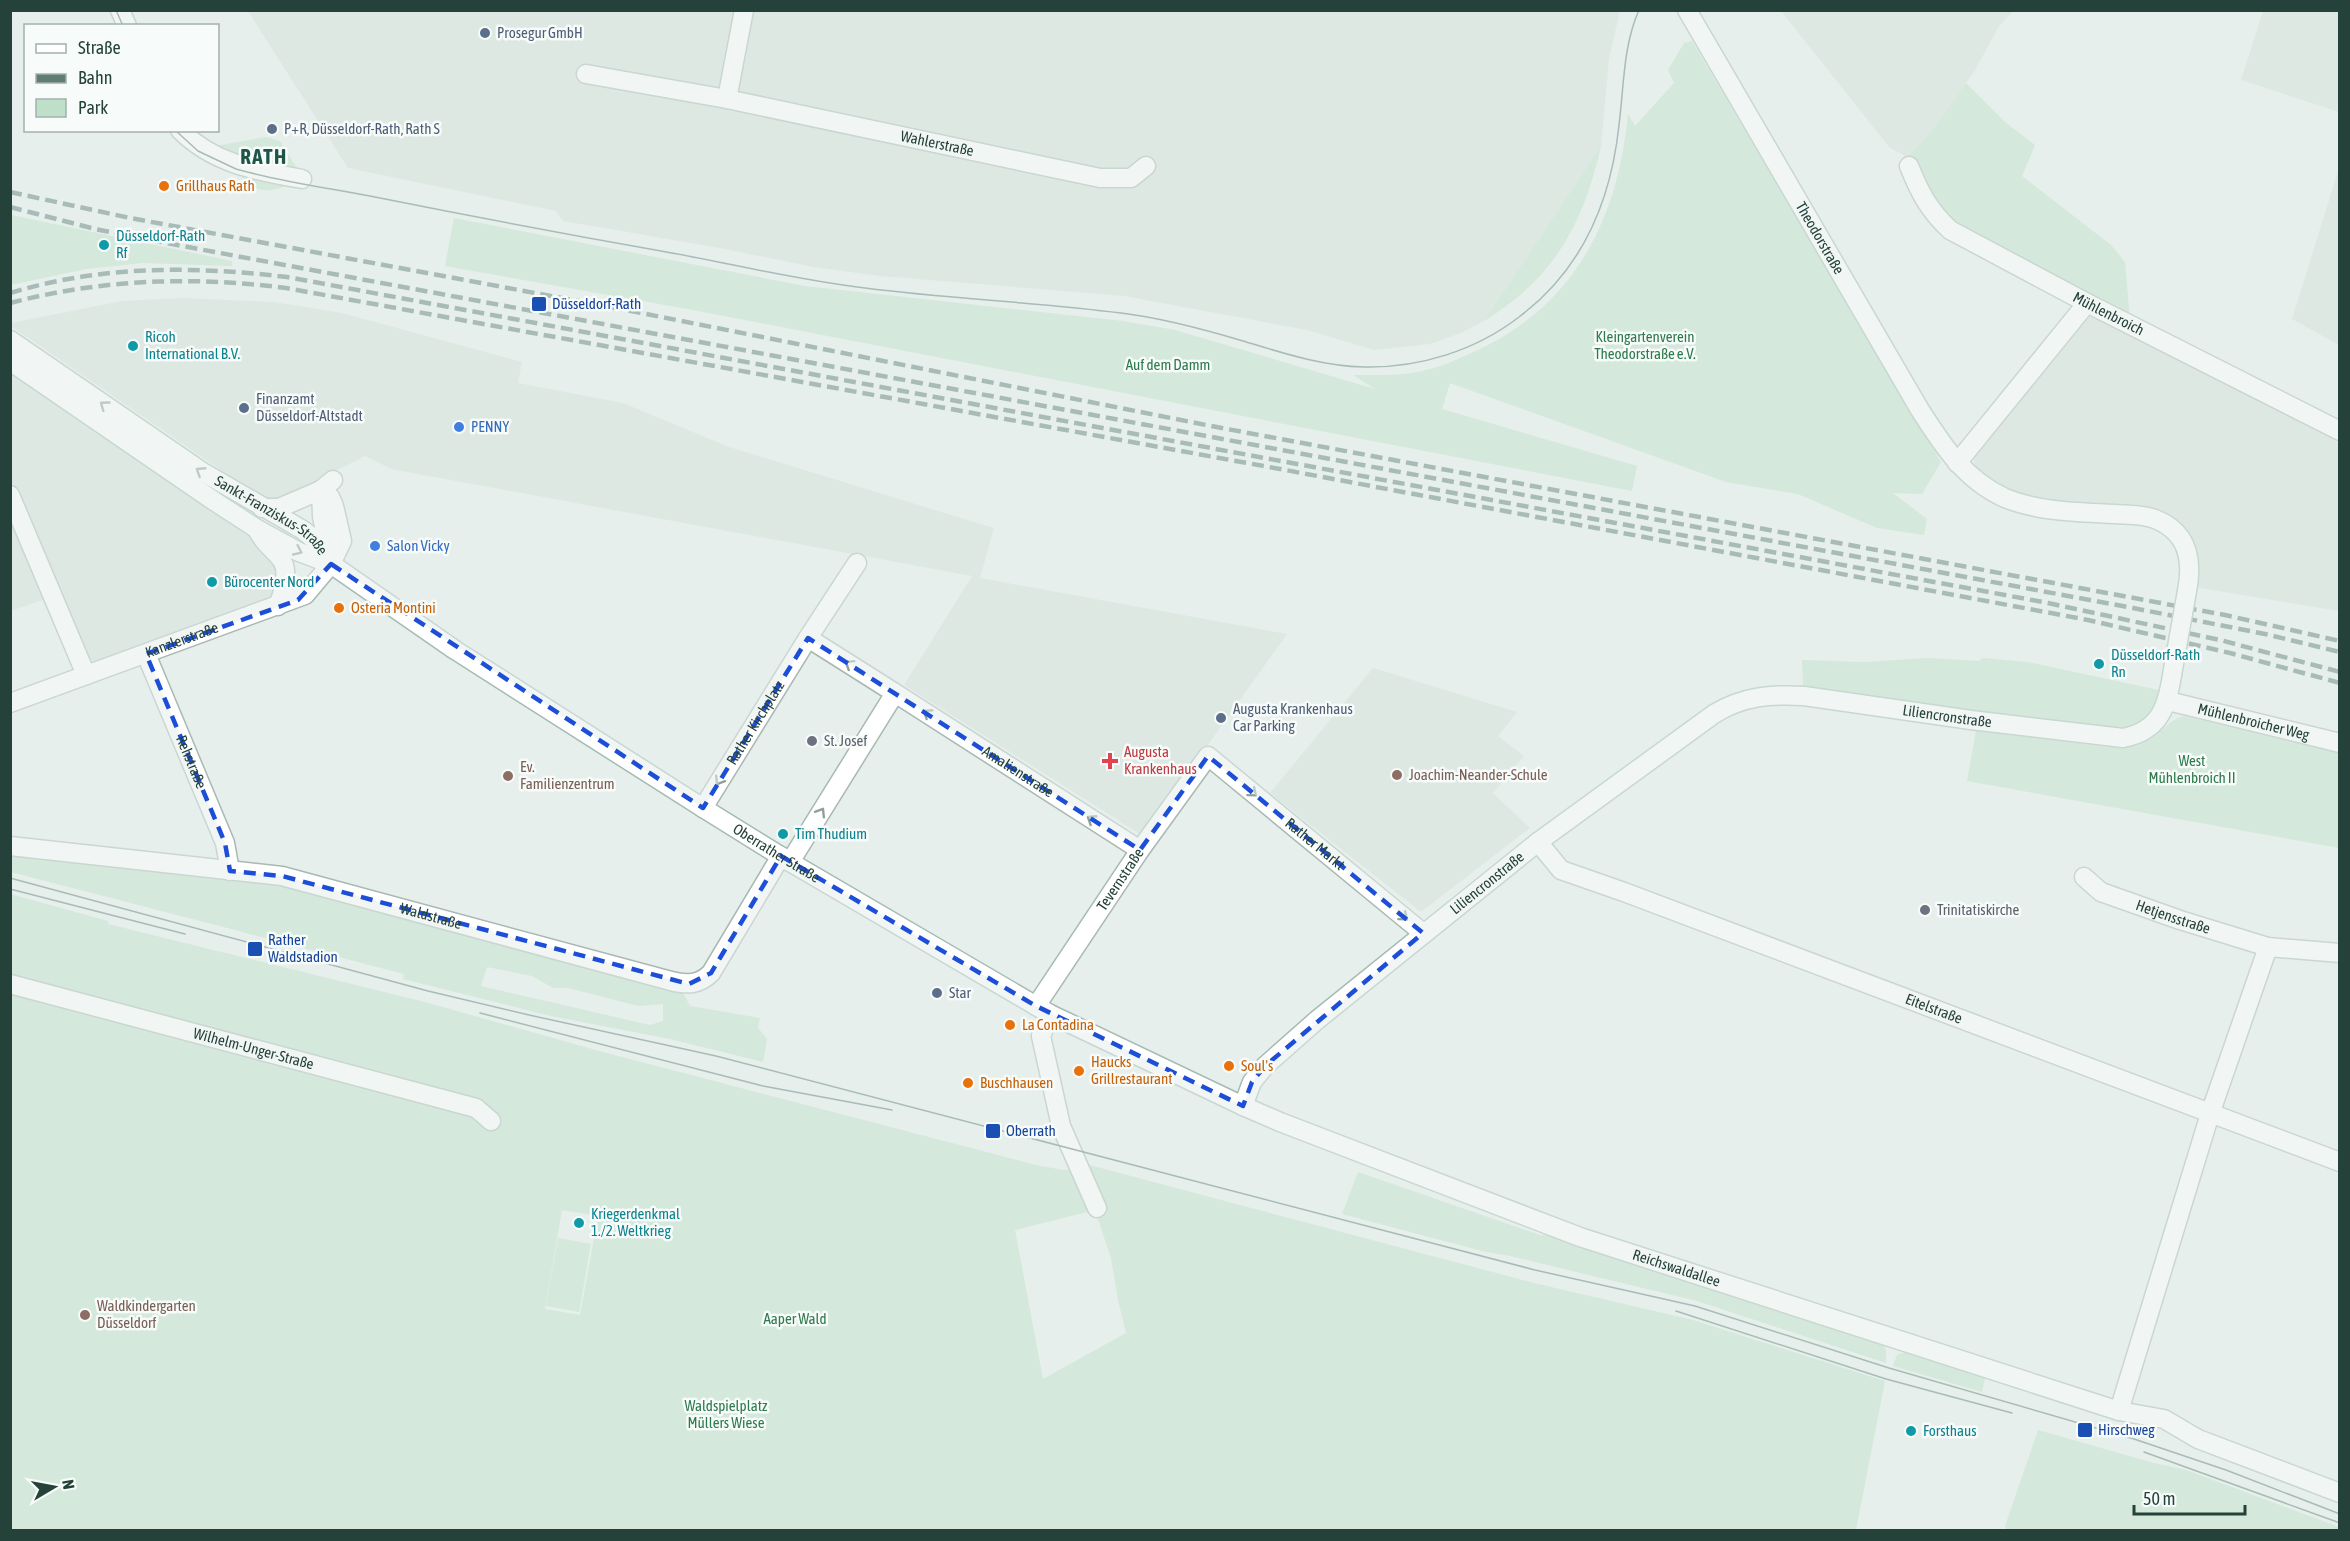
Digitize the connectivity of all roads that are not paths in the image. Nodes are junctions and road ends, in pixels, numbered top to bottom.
1 (120, 10) edge
2 (744, 10) edge
3 (1687, 10) edge
4 (126, 24) edge
5 (586, 74) dead end
6 (727, 99) junction
7 (182, 132) edge
8 (1146, 165) dead end
9 (1909, 166) dead end
10 (302, 179) dead end
11 (2087, 303) junction
12 (10, 340) edge
13 (10, 361) edge
14 (2340, 431) edge
15 (147, 446) junction
16 (1957, 463) junction
17 (10, 495) edge
18 (262, 508) junction
19 (257, 529) junction
20 (857, 563) dead end
21 (331, 564) junction
22 (278, 606) junction
23 (808, 638) junction
24 (146, 654) junction
25 (86, 675) junction
26 (895, 693) junction
27 (2168, 701) junction
28 (10, 703) edge
29 (2340, 743) edge
30 (1208, 756) joint
31 (703, 808) junction
32 (1538, 842) junction
33 (10, 846) edge
34 (1140, 850) junction
35 (785, 859) junction
36 (230, 871) junction
37 (2084, 877) dead end
38 (1423, 933) junction
39 (2268, 947) junction
40 (2340, 953) edge
41 (10, 984) edge
42 (1043, 1010) junction
43 (1243, 1106) junction
44 (2210, 1114) junction
45 (491, 1121) dead end
46 (2340, 1162) edge
47 (1097, 1208) dead end
48 (2119, 1411) junction
49 (2340, 1494) edge

1 - 4 street
2 - 6 street
3 - 16 street, Theodorstraße
5 - 6 street, Wahlerstraße
6 - 8 street, Wahlerstraße
7 - 10 street
9 - 11 street, Mühlenbroich
11 - 14 street, Mühlenbroich
11 - 16 street
15 -> 12 street, Sankt-Franziskus-Straße
13 - 15 street, Sankt-Franziskus-Straße
18 -> 15 street, Sankt-Franziskus-Straße
15 - 19 street, Sankt-Franziskus-Straße
16 - 27 street, Liliencronstraße, bridge
17 - 25 street
18 - 21 street, Sankt-Franziskus-Straße
18 - 21 street
19 -> 21 street, Sankt-Franziskus-Straße
19 - 22 street
20 - 23 street, Rather Kirchplatz
21 - 22 street, Kanzlerstraße
21 - 31 street, Oberrather Straße
22 - 24 street, Kanzlerstraße
26 -> 23 street
23 -> 31 street, Rather Kirchplatz
24 - 25 street, Kanzlerstraße
24 - 36 street, Rehstraße
25 - 28 street, Kanzlerstraße
34 -> 26 street, Amalienstraße
35 -> 26 street
27 - 29 street, Mühlenbroicher Weg
27 - 32 street, Liliencronstraße
30 - 34 street, Tevernstraße
30 -> 38 street, Rather Markt
31 - 35 street, Oberrather Straße
32 - 38 street, Liliencronstraße
32 - 44 street, Eitelstraße
33 - 36 street, Waldstraße
34 - 42 street, Tevernstraße
35 - 36 street, Waldstraße
35 - 42 street, Oberrather Straße
37 - 39 street, Hetjensstraße
38 - 43 street, Liliencronstraße
39 - 40 street, Hetjensstraße
39 - 44 street
41 - 45 street, Wilhelm-Unger-Straße
42 - 43 street, Oberrather Straße
42 - 47 street, Tevernstraße
43 - 48 street, Reichswaldallee
44 - 46 street, Eitelstraße
44 - 48 street
48 - 49 street, Reichswaldallee

